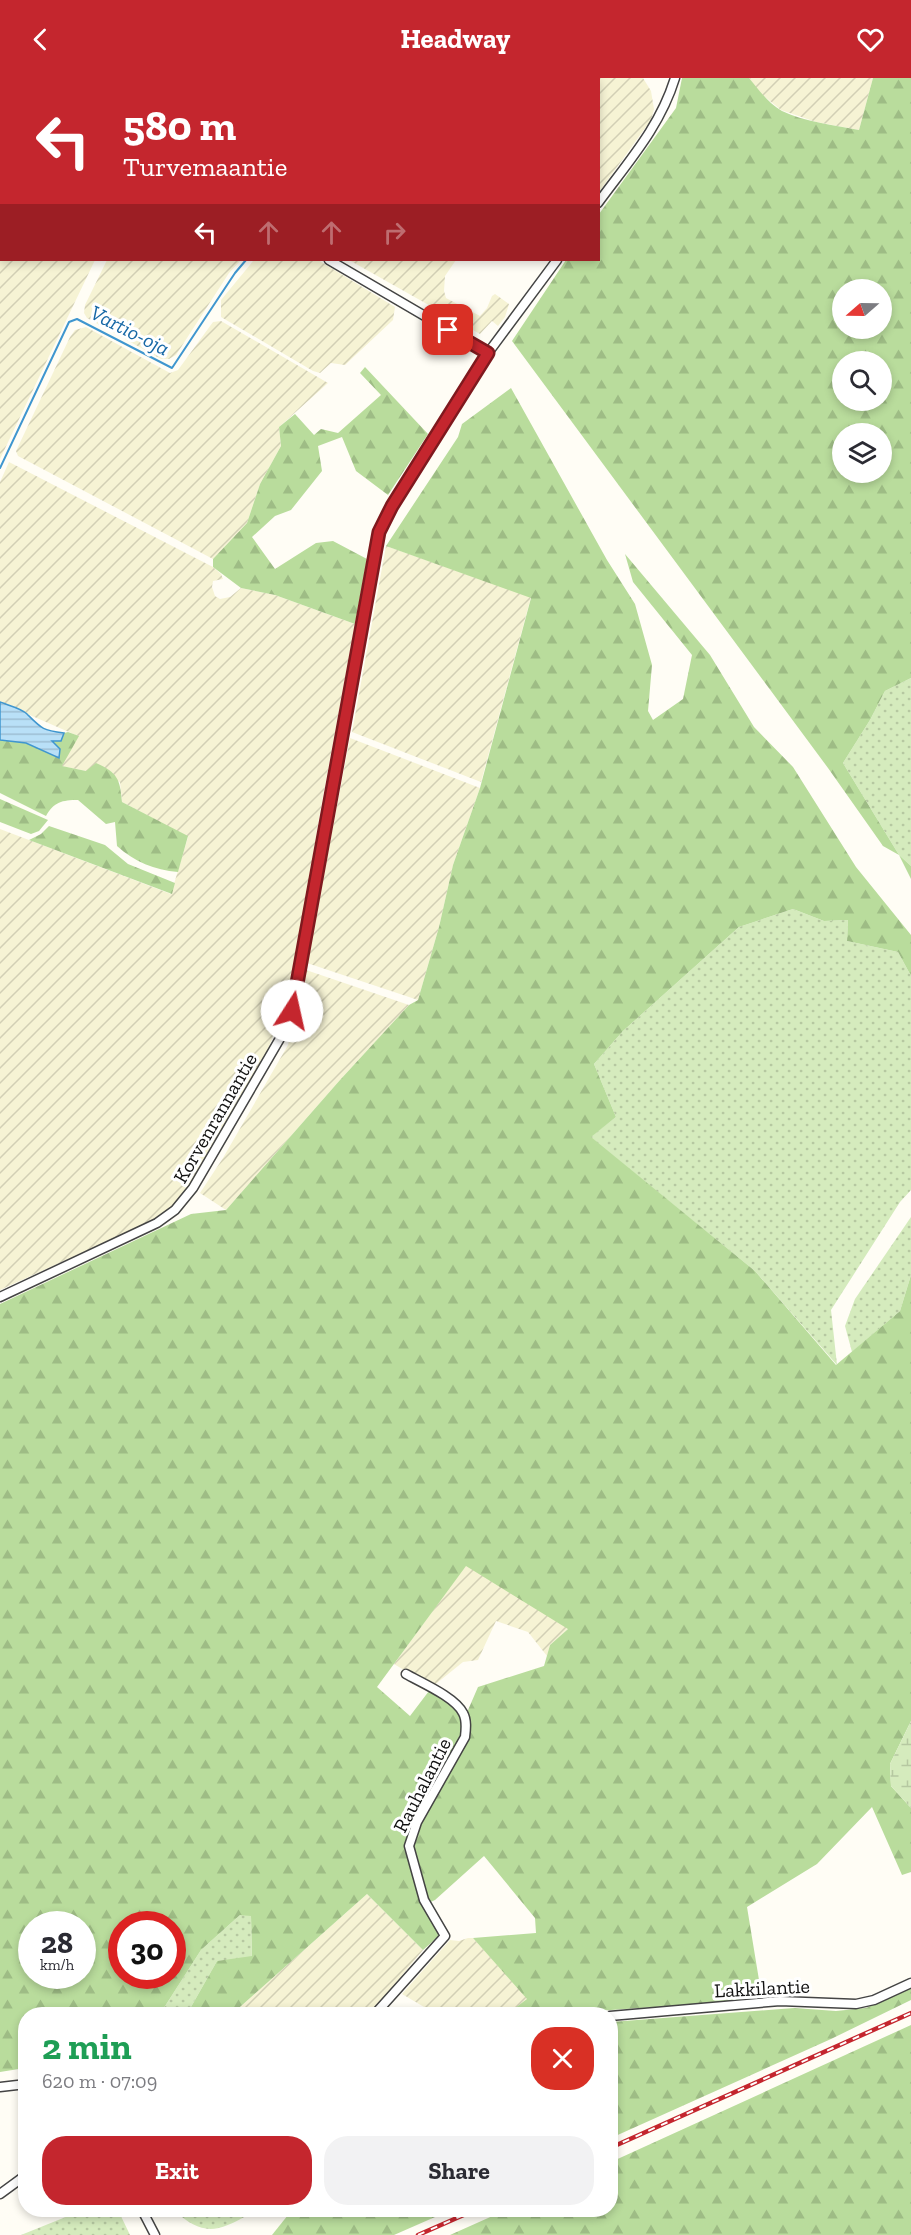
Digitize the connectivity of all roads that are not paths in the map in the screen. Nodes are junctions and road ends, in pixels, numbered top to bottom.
1 (675, 78) edge
2 (600, 200) edge
3 (331, 261) edge
4 (556, 261) edge
5 (488, 353) junction
6 (0, 1297) edge
7 (406, 1674) dead end
8 (911, 1983) edge
9 (381, 2007) edge
10 (618, 2015) edge
11 (18, 2085) edge
12 (0, 2087) edge
13 (18, 2181) edge
14 (0, 2194) edge
15 (146, 2217) edge
16 (155, 2235) edge

1 - 2 street
3 - 5 street
4 - 5 street, Korvenrannantie
5 - 6 street, Korvenrannantie
7 - 9 street, Rauhalantie
8 - 10 street, Lakkilantie
11 - 12 street
13 - 14 street
15 - 16 street

